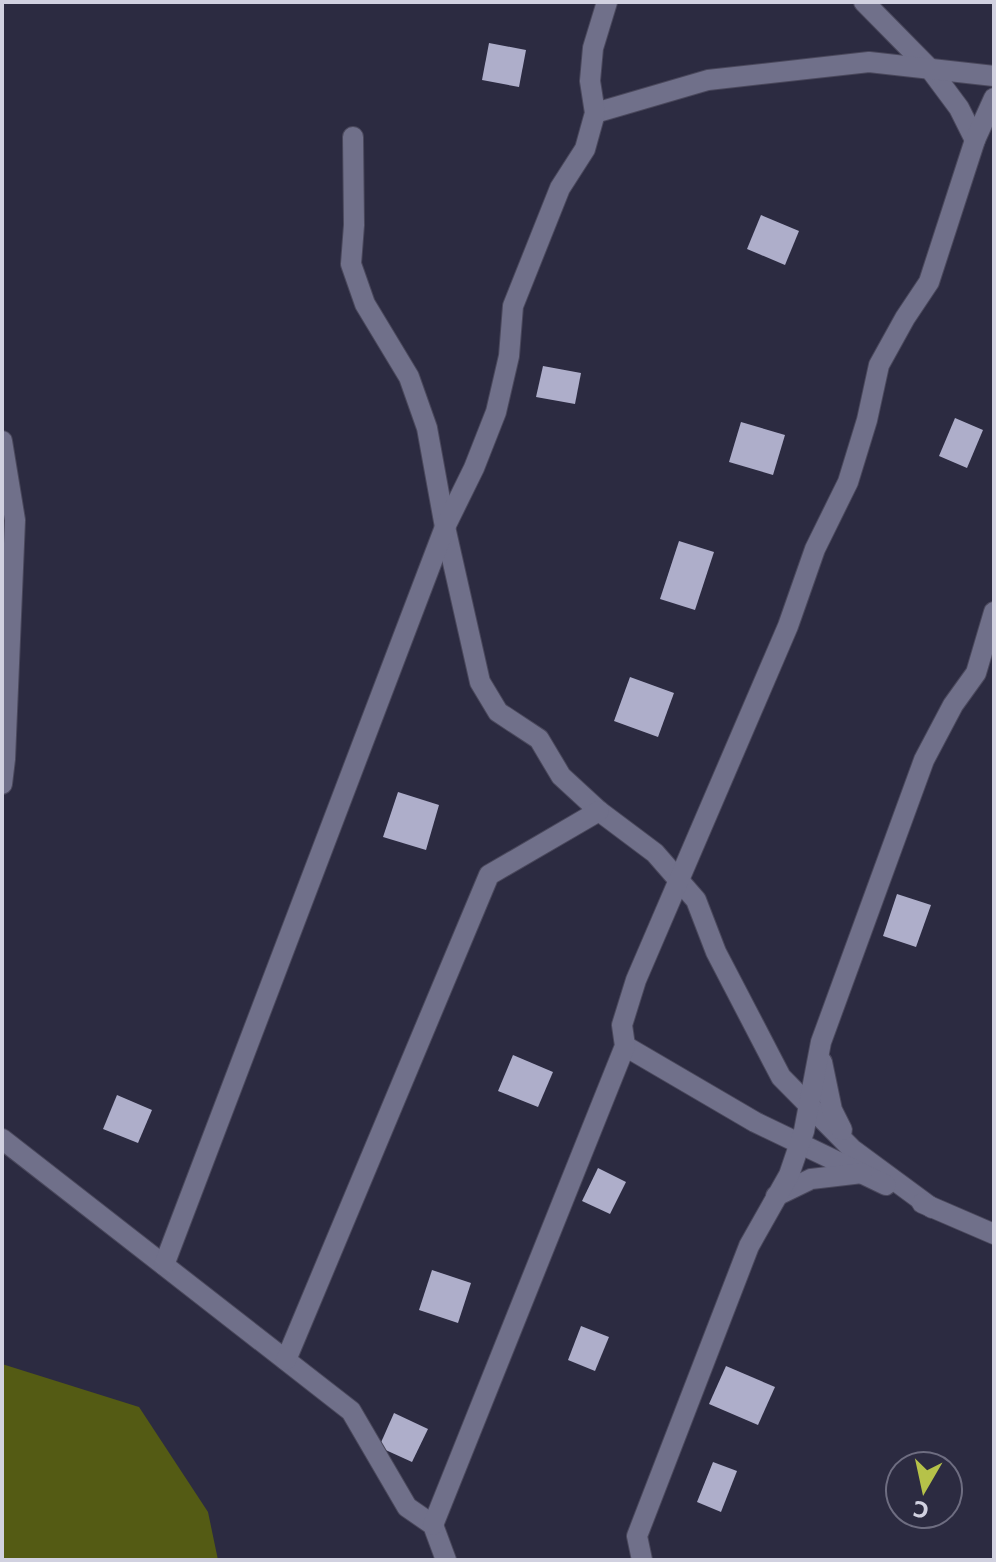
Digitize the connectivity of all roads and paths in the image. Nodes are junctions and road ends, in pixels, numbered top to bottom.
1 (607, 2) edge
2 (860, 3) edge
3 (930, 69) junction
4 (994, 76) edge
5 (994, 98) edge
6 (595, 113) junction
7 (353, 137) dead end
8 (975, 140) junction
9 (2, 441) edge
10 (445, 527) junction
11 (994, 612) edge
12 (2, 784) edge
13 (599, 811) junction
14 (678, 880) junction
15 (821, 1042) junction
16 (625, 1046) junction
17 (808, 1105) junction
18 (2, 1139) edge
19 (801, 1144) junction
20 (852, 1149) junction
21 (862, 1173) junction
22 (776, 1196) junction
23 (932, 1208) junction
24 (994, 1234) edge
25 (164, 1265) junction
26 (286, 1360) junction
27 (433, 1525) junction
28 (446, 1560) edge
29 (642, 1560) edge

1 - 6 street
2 - 3 street
3 - 4 street
3 - 6 street
3 - 8 street
5 - 8 street
6 - 10 street
7 - 10 street
8 - 14 street
9 - 12 street
10 - 13 street
10 - 25 street
11 - 15 street
13 - 14 street
13 - 26 street
14 - 16 street
14 - 17 street
15 - 17 street
15 - 20 street
16 - 19 street
16 - 27 street
17 - 19 street
17 - 20 street
18 - 25 street
19 - 21 street
19 - 22 street
20 - 23 street
21 - 22 street
21 - 23 street
22 - 29 street
23 - 24 street
25 - 26 street
26 - 27 street
27 - 28 street

